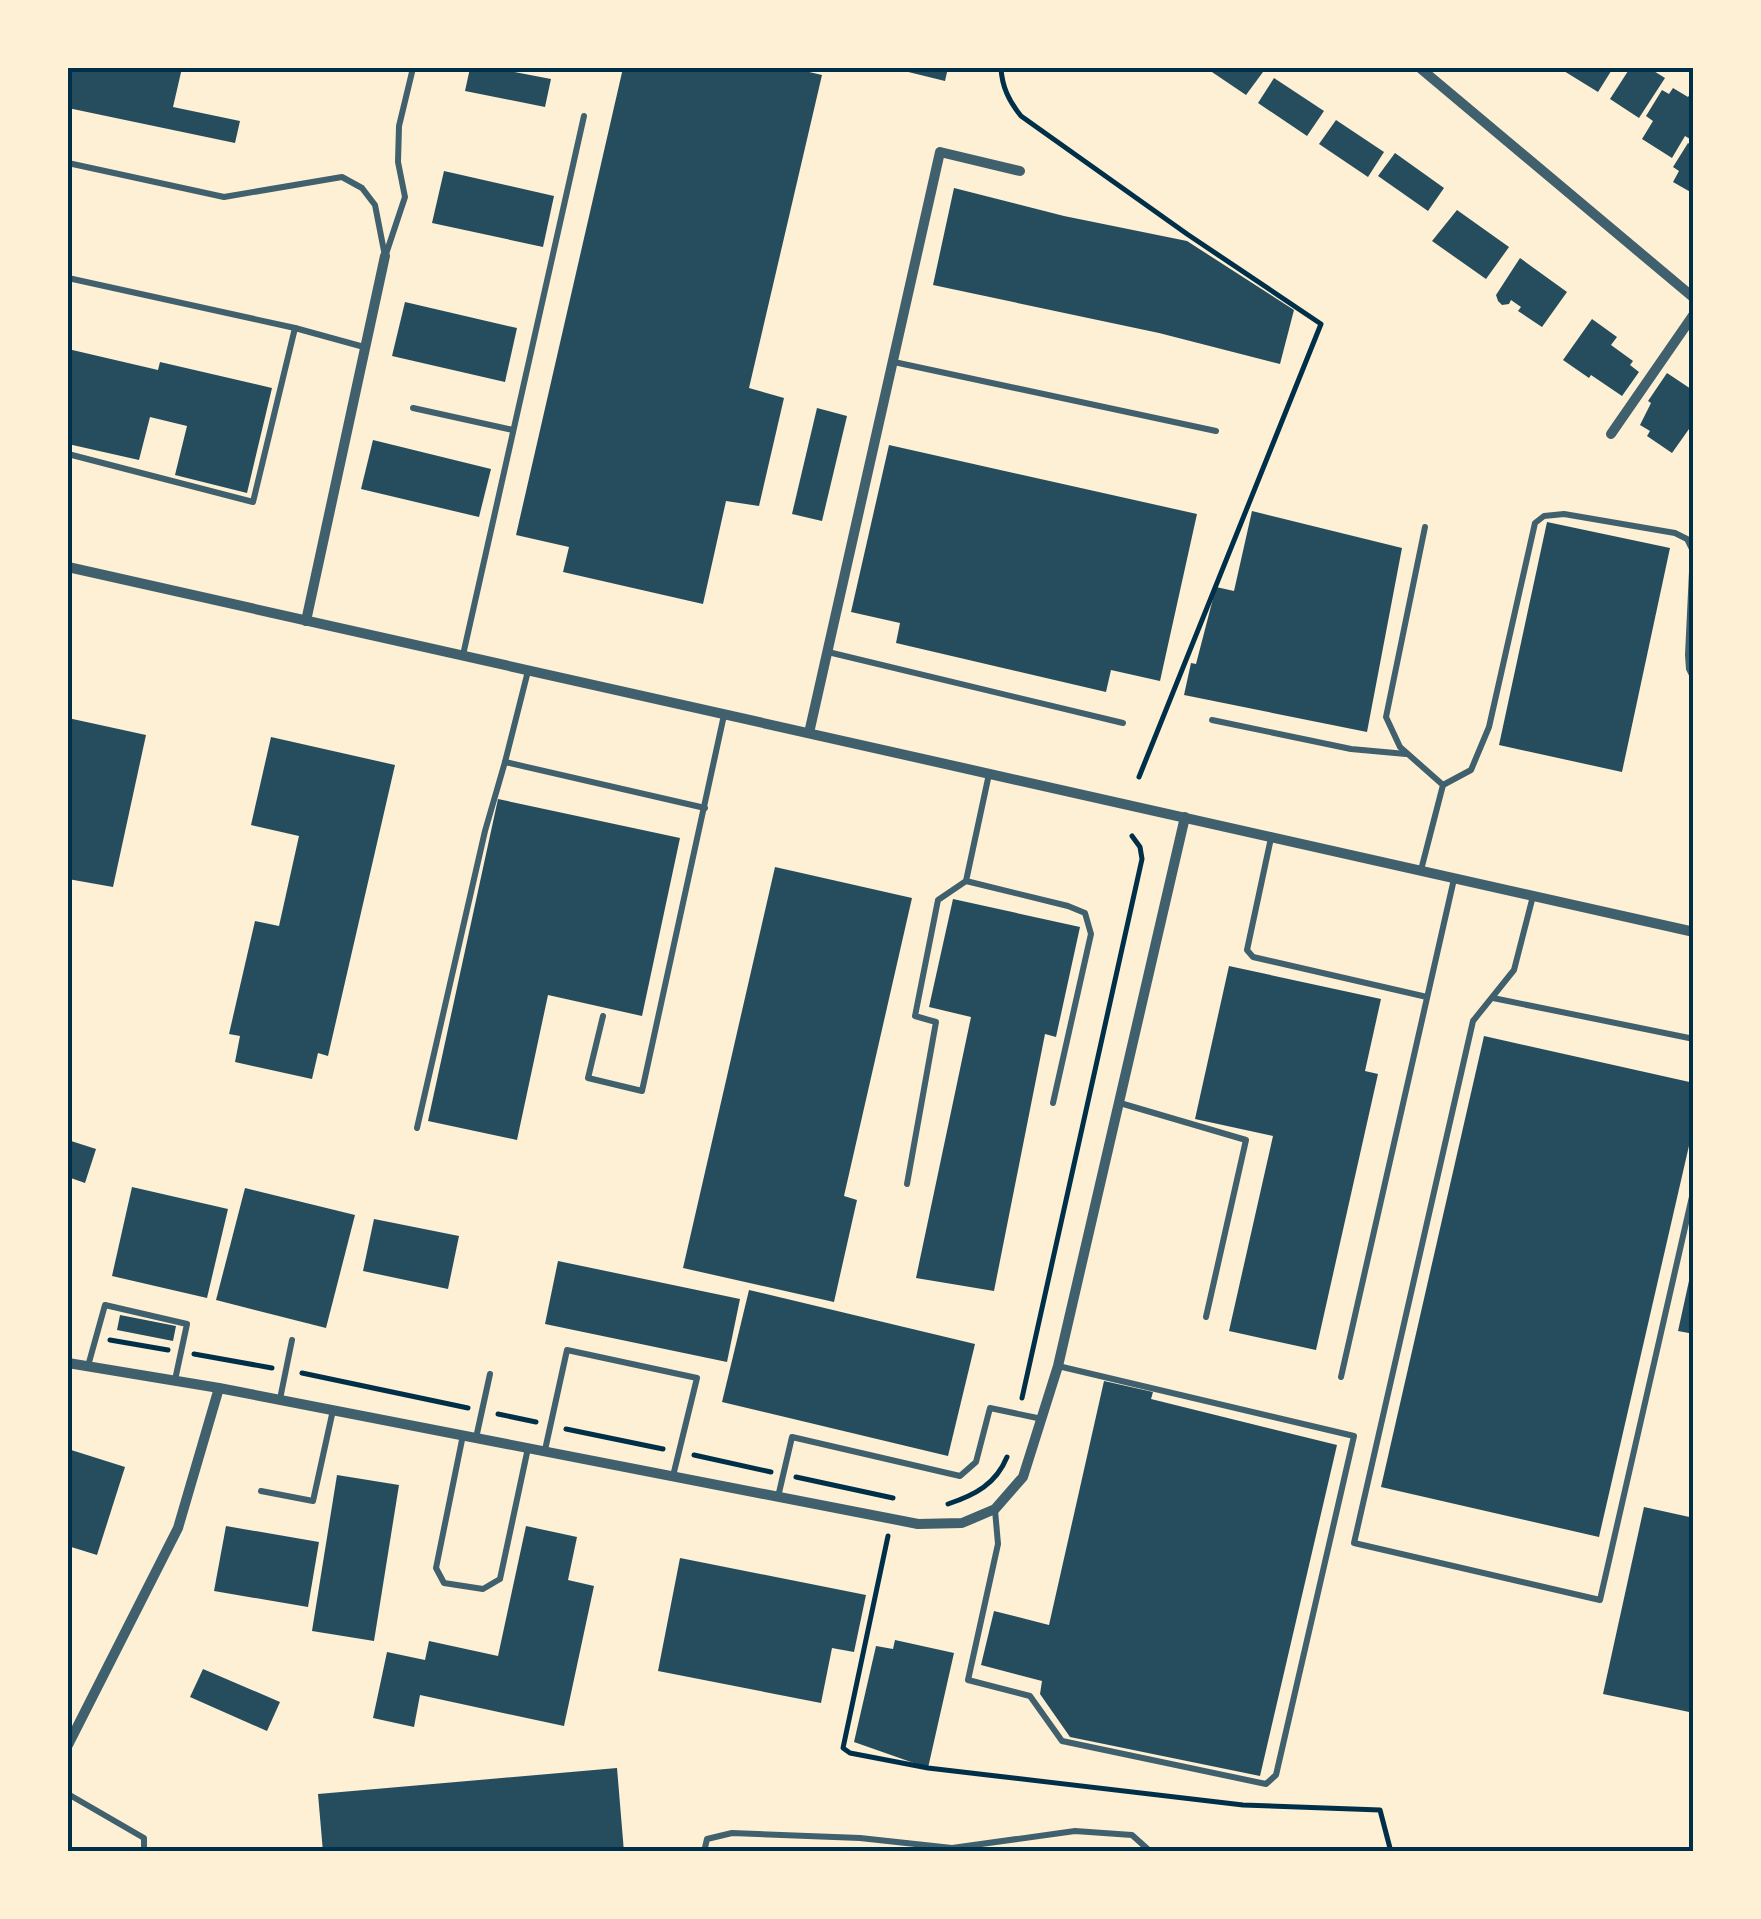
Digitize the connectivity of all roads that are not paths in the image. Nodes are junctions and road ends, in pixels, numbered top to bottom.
1 (413, 68) edge
2 (1420, 68) edge
3 (584, 116) dead end
4 (68, 163) edge
5 (1020, 171) dead end
6 (386, 256) junction
7 (68, 278) edge
8 (1694, 298) edge
9 (1694, 314) edge
10 (295, 328) junction
11 (364, 347) junction
12 (893, 362) junction
13 (414, 408) dead end
14 (514, 430) junction
15 (1216, 431) dead end
16 (1611, 434) dead end
17 (68, 454) edge
18 (1425, 527) dead end
19 (68, 567) edge
20 (306, 621) junction
21 (828, 652) junction
22 (463, 656) junction
23 (528, 671) junction
24 (1694, 679) edge
25 (724, 715) junction
26 (1212, 720) dead end
27 (1123, 723) dead end
28 (809, 733) junction
29 (1408, 754) junction
30 (506, 762) junction
31 (990, 773) junction
32 (1443, 785) junction
33 (705, 808) junction
34 (1185, 817) junction
35 (1272, 837) junction
36 (1421, 872) junction
37 (1454, 878) junction
38 (966, 880) junction
39 (1533, 896) junction
40 (1694, 932) edge
41 (1427, 998) junction
42 (1492, 998) junction
43 (603, 1016) dead end
44 (1694, 1038) edge
45 (1118, 1102) junction
46 (1053, 1103) dead end
47 (417, 1128) dead end
48 (908, 1184) dead end
49 (1694, 1188) edge
50 (1206, 1317) dead end
51 (292, 1340) dead end
52 (68, 1363) edge
53 (88, 1366) junction
54 (1058, 1366) junction
55 (490, 1374) dead end
56 (1341, 1377) dead end
57 (175, 1381) junction
58 (219, 1388) junction
59 (280, 1400) junction
60 (333, 1410) junction
61 (1043, 1420) junction
62 (463, 1436) junction
63 (476, 1438) junction
64 (528, 1448) junction
65 (545, 1452) junction
66 (673, 1476) junction
67 (261, 1491) dead end
68 (778, 1496) junction
69 (995, 1509) junction
70 (68, 1745) edge
71 (68, 1794) edge
72 (144, 1852) edge
73 (704, 1852) edge
74 (1151, 1852) edge

1 - 6 lane
2 - 8 street
3 - 14 lane
4 - 6 lane
5 - 12 street
6 - 11 street
7 - 10 lane
9 - 16 street
10 - 11 lane
10 - 17 lane
11 - 20 street
12 - 15 lane
12 - 21 street
13 - 14 lane
14 - 22 lane
18 - 29 lane
19 - 20 street
20 - 22 street
21 - 27 lane
21 - 28 street
22 - 23 street
23 - 25 street
23 - 30 lane
24 - 32 lane
25 - 28 street
25 - 33 lane
26 - 29 lane
28 - 31 street
29 - 32 lane
30 - 33 lane
30 - 47 lane
31 - 34 street
31 - 38 lane
32 - 36 lane
33 - 43 lane
34 - 35 street
34 - 45 street
35 - 36 street
35 - 41 lane
36 - 37 street
37 - 39 street
37 - 41 lane
38 - 46 lane
38 - 48 lane
39 - 40 street
39 - 42 lane
41 - 56 lane
42 - 44 lane
42 - 49 lane
45 - 50 lane
45 - 54 street
51 - 59 lane
52 - 53 street
53 - 57 street
53 - 57 lane
54 - 61 street
54 - 69 lane
55 - 63 lane
57 - 58 street
58 - 59 street
58 - 70 street
59 - 60 street
60 - 62 street
60 - 67 lane
61 - 68 lane
61 - 69 street
62 - 63 street
62 - 64 lane
63 - 64 street
64 - 65 street
65 - 66 street
65 - 66 lane
66 - 68 street
68 - 69 street
71 - 72 lane
73 - 74 lane

